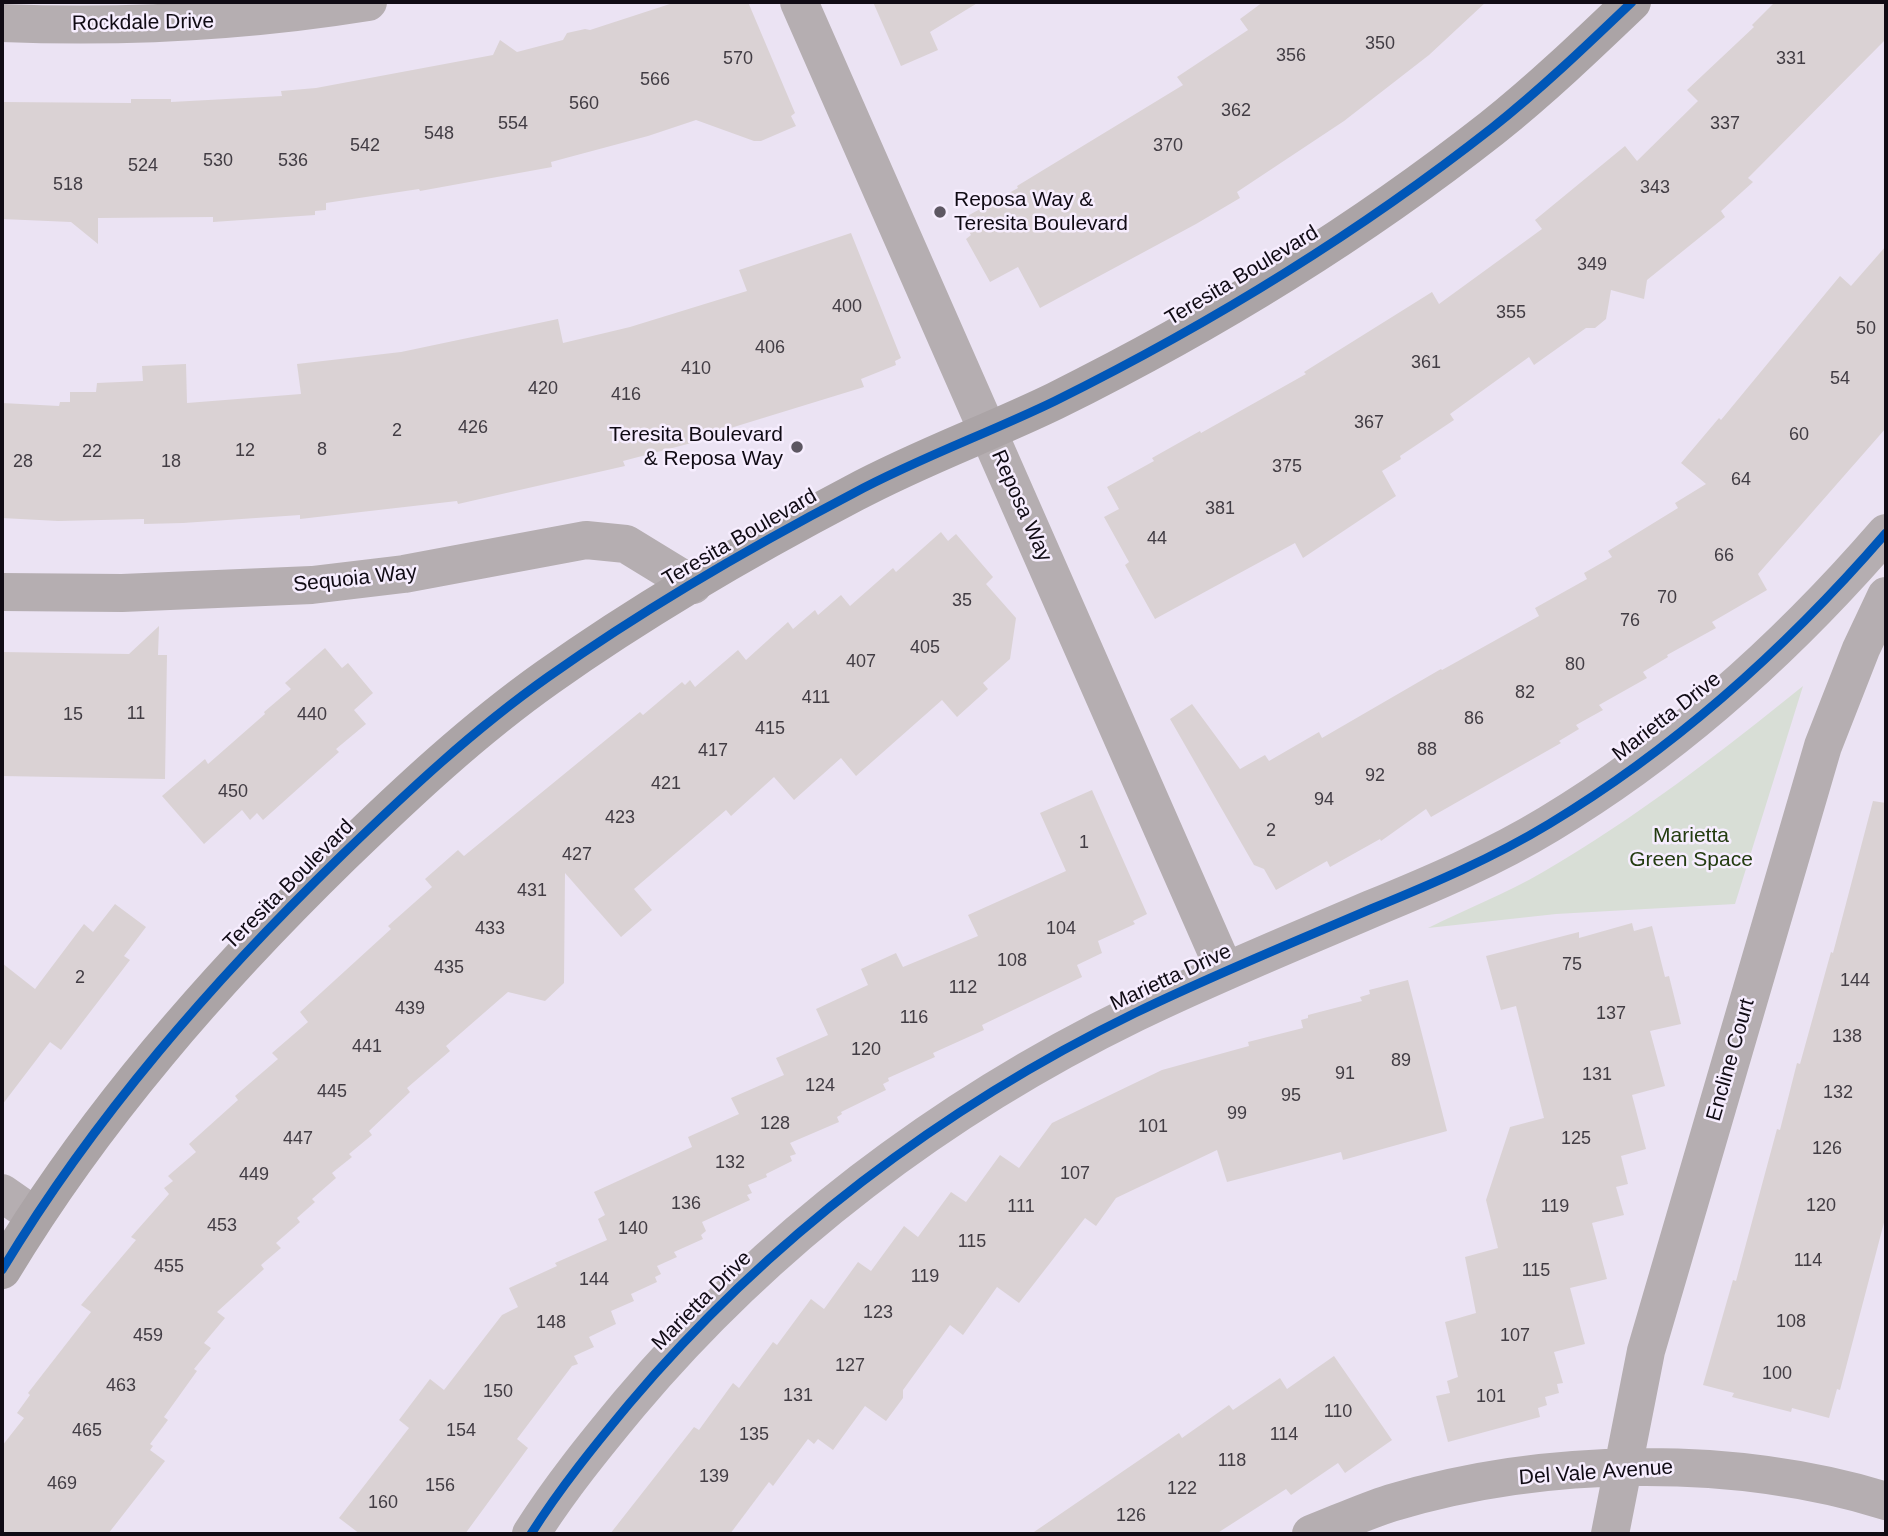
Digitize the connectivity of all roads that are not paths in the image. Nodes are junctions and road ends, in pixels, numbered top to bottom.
1 (368, 2) edge
2 (799, 2) edge
3 (1633, 2) edge
4 (2, 23) edge
5 (987, 430) junction
6 (1886, 533) edge
7 (693, 585) junction
8 (2, 592) edge
9 (1886, 596) edge
10 (1225, 971) junction
11 (2, 1193) edge
12 (35, 1216) junction
13 (2, 1270) edge
14 (1623, 1468) junction
15 (1886, 1501) edge
16 (531, 1534) edge
17 (1311, 1534) edge
18 (1610, 1534) edge

1 - 4 street, Rockdale Drive
2 - 5 street, Reposa Way
3 - 5 street, Teresita Boulevard
5 - 7 street, Teresita Boulevard
5 - 10 street, Reposa Way
6 - 10 street, Marietta Drive
7 - 8 street, Sequoia Way
7 - 12 street, Teresita Boulevard
9 - 14 street, Encline Court
10 - 16 street, Marietta Drive
11 - 12 street
12 - 13 street, Teresita Boulevard
14 - 15 street, Del Vale Avenue
14 - 17 street, Del Vale Avenue
14 - 18 street, Encline Court

